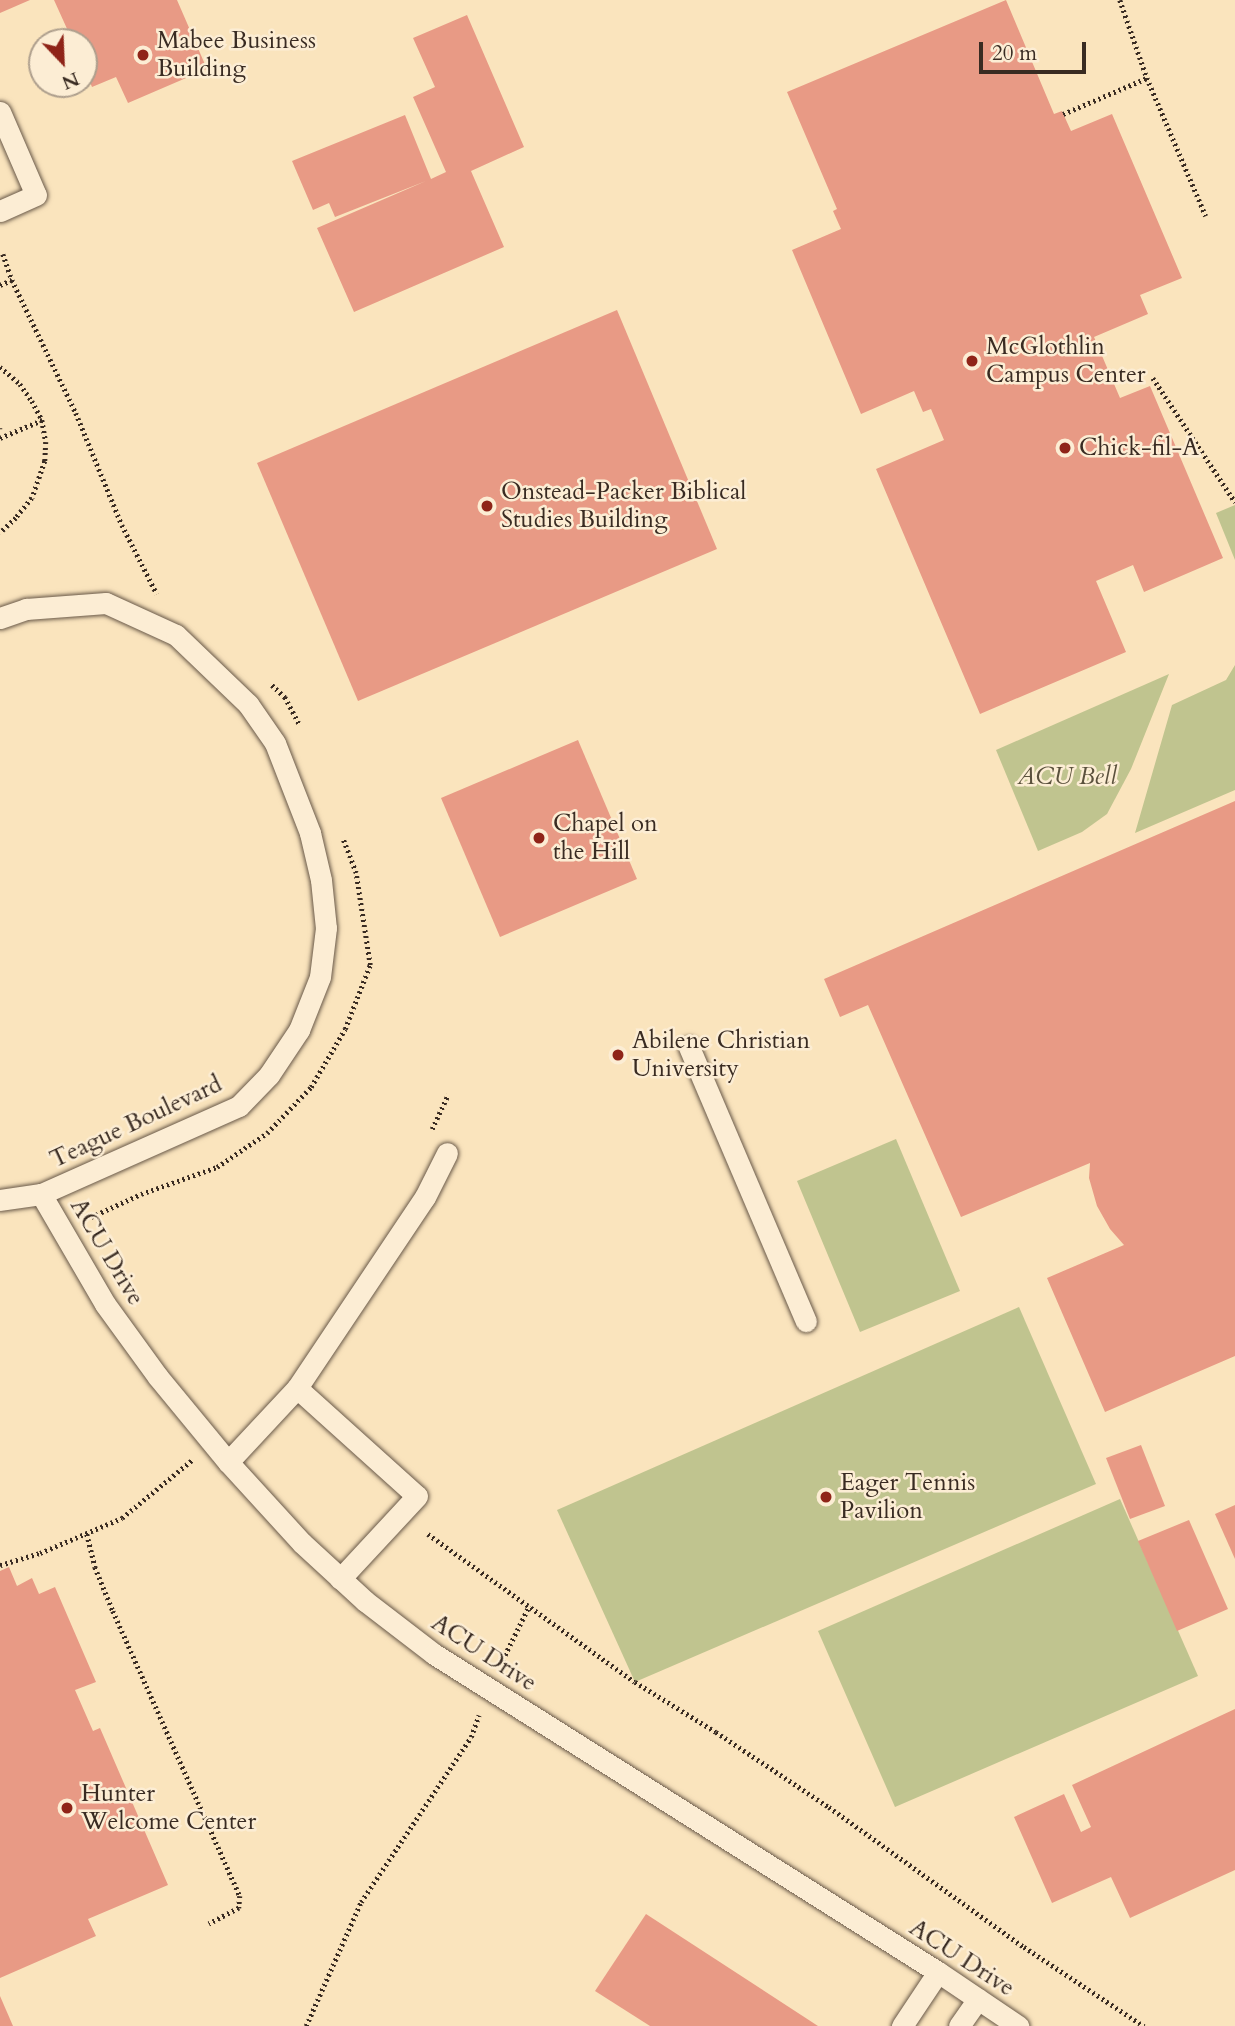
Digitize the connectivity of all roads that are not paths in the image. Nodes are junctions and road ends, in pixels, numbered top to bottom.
1 (0, 112) edge
2 (0, 211) edge
3 (0, 618) edge
4 (689, 1047) dead end
5 (447, 1153) dead end
6 (41, 1194) junction
7 (0, 1200) edge
8 (806, 1321) dead end
9 (297, 1388) junction
10 (228, 1462) junction
11 (340, 1579) junction
12 (938, 1972) junction
13 (978, 1999) junction
14 (902, 2026) edge
15 (959, 2026) edge
16 (1018, 2026) edge

1 - 2 lane
3 - 6 lane, Teague Boulevard
4 - 8 lane
5 - 9 lane
6 - 7 lane, Teague Boulevard
6 - 10 lane, ACU Drive
9 - 10 lane
9 - 11 lane
10 - 11 lane, ACU Drive
11 - 12 lane, ACU Drive
12 - 13 lane, ACU Drive
12 - 14 lane
13 - 15 lane
13 - 16 lane, ACU Drive

